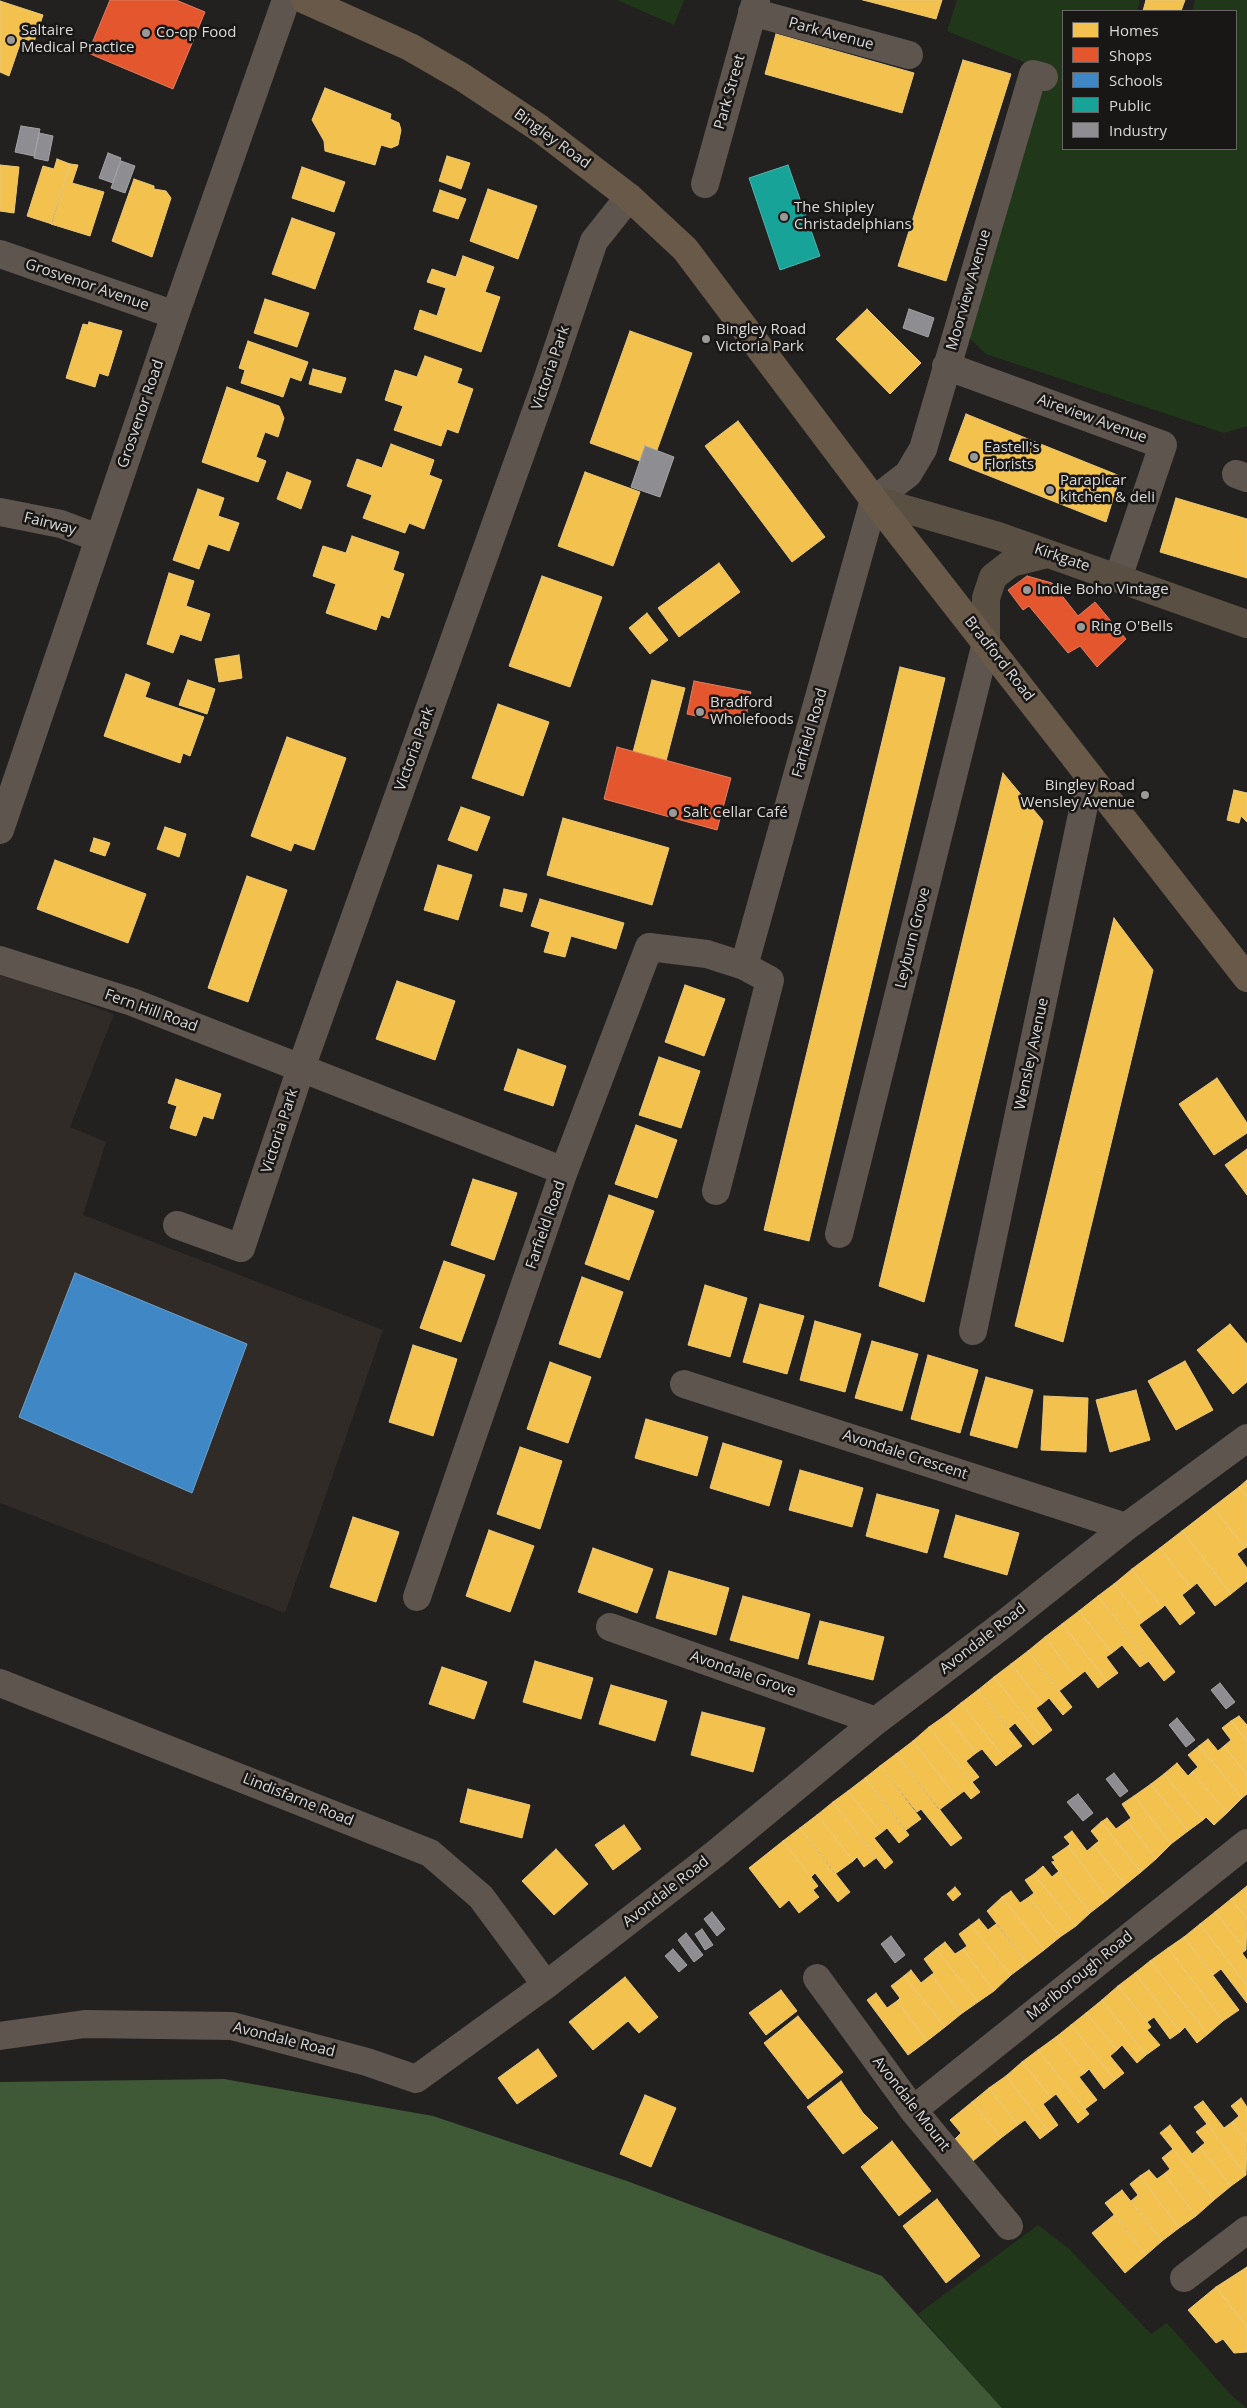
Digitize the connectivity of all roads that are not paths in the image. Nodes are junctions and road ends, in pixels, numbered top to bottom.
1 (286, 0) edge
2 (304, 0) edge
3 (754, 6) edge
4 (909, 55) dead end
5 (1044, 77) dead end
6 (705, 184) dead end
7 (629, 197) junction
8 (0, 254) edge
9 (175, 315) junction
10 (752, 338) joint
11 (946, 366) junction
12 (874, 500) junction
13 (0, 512) edge
14 (98, 538) junction
15 (1048, 554) junction
16 (1118, 578) junction
17 (1247, 624) edge
18 (986, 643) junction
19 (1090, 777) junction
20 (0, 830) edge
21 (0, 960) edge
22 (744, 966) junction
23 (1247, 978) edge
24 (301, 1068) junction
25 (564, 1171) junction
26 (716, 1191) dead end
27 (177, 1225) dead end
28 (839, 1234) dead end
29 (974, 1331) dead end
30 (684, 1384) dead end
31 (1247, 1438) edge
32 (1126, 1527) junction
33 (417, 1597) dead end
34 (610, 1627) dead end
35 (0, 1683) edge
36 (876, 1721) junction
37 (1247, 1843) edge
38 (817, 1978) dead end
39 (546, 1985) junction
40 (0, 2036) edge
41 (912, 2110) junction
42 (1009, 2226) dead end
43 (1247, 2230) edge
44 (1184, 2278) dead end

1 - 9 street, Grosvenor Road
2 - 7 highway, Bingley Road
3 - 4 street, Park Avenue
3 - 6 street, Park Street
5 - 11 street, Moorview Avenue
7 - 10 highway, Bingley Road
7 - 24 street, Victoria Park
8 - 9 street, Grosvenor Avenue
9 - 14 street, Grosvenor Road
10 - 12 highway, Bradford Road
11 - 12 street, Moorview Avenue
11 - 16 street, Aireview Avenue
12 - 15 street, Kirkgate
12 - 18 highway, Bradford Road
12 - 22 street, Farfield Road
13 - 14 street, Fairway
14 - 20 street, Grosvenor Road
15 - 16 street, Kirkgate
15 - 18 street
16 - 17 street, Kirkgate
18 - 19 highway, Bradford Road
18 - 28 street, Leyburn Grove
19 - 23 highway, Bradford Road
19 - 29 street, Wensley Avenue
21 - 24 street, Fern Hill Road
22 - 25 street, Farfield Road
22 - 26 street, Farfield Road
24 - 25 street, Fern Hill Road
24 - 27 street, Victoria Park
25 - 33 street, Farfield Road
30 - 32 street, Avondale Crescent
31 - 32 street, Avondale Road
32 - 36 street, Avondale Road
34 - 36 street, Avondale Grove
35 - 39 street, Lindisfarne Road
36 - 39 street, Avondale Road
37 - 41 street, Marlborough Road
38 - 41 street, Avondale Mount
39 - 40 street, Avondale Road
41 - 42 street, Avondale Mount
43 - 44 street

